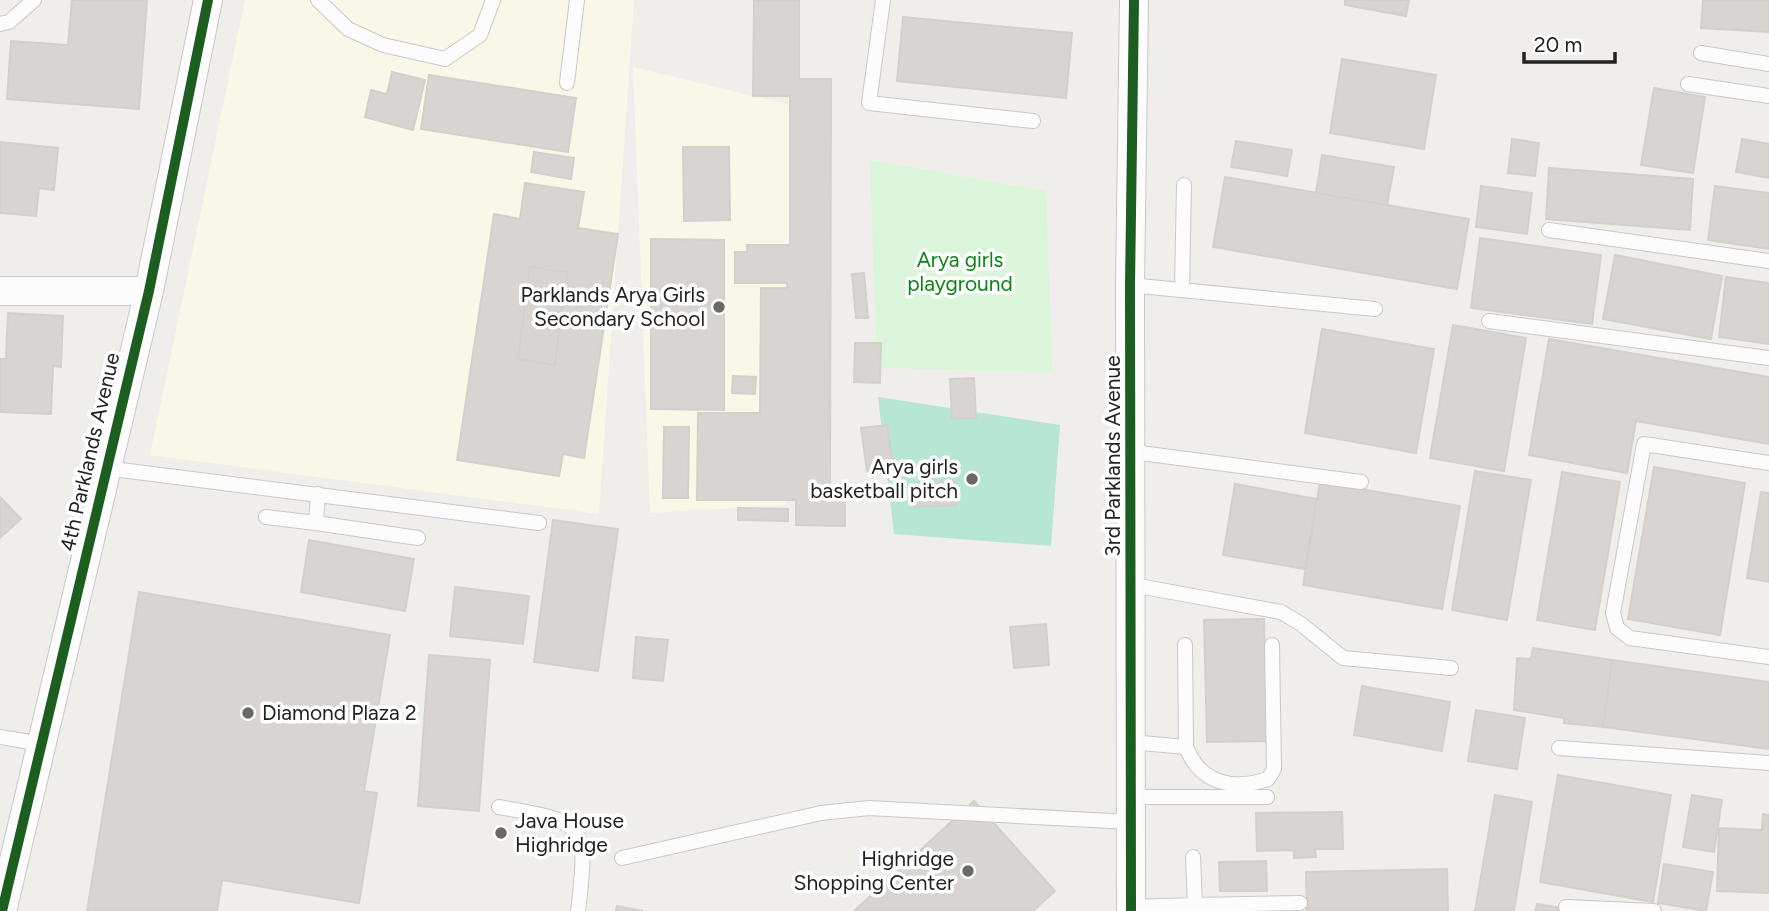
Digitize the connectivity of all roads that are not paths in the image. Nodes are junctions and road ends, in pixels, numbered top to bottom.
1 (34, 0) edge
2 (208, 0) edge
3 (318, 0) edge
4 (492, 0) edge
5 (577, 0) edge
6 (883, 0) edge
7 (1128, 1) edge
8 (0, 24) edge
9 (1701, 53) dead end
10 (1769, 64) edge
11 (567, 83) dead end
12 (1688, 85) dead end
13 (1769, 96) edge
14 (1033, 121) dead end
15 (1184, 186) dead end
16 (1549, 230) dead end
17 (1769, 261) edge
18 (1130, 285) junction
19 (1182, 289) junction
20 (0, 291) edge
21 (149, 291) junction
22 (1375, 309) dead end
23 (1489, 321) dead end
24 (1769, 358) edge
25 (1133, 452) junction
26 (1769, 463) edge
27 (105, 468) junction
28 (1361, 482) dead end
29 (318, 494) junction
30 (266, 517) dead end
31 (316, 523) junction
32 (539, 523) dead end
33 (418, 538) dead end
34 (1133, 585) junction
35 (1185, 645) dead end
36 (1272, 645) dead end
37 (1769, 657) edge
38 (1451, 668) dead end
39 (0, 737) edge
40 (1131, 742) junction
41 (42, 744) junction
42 (1186, 747) junction
43 (1559, 748) dead end
44 (1769, 763) edge
45 (1267, 797) dead end
46 (499, 807) dead end
47 (1130, 810) junction
48 (1193, 857) dead end
49 (622, 858) dead end
50 (1300, 903) dead end
51 (1566, 906) dead end
52 (1194, 908) edge
53 (1131, 909) edge
54 (2, 911) edge
55 (578, 911) edge
56 (1654, 911) edge

1 - 8 lane
2 - 21 street, 4th Parklands Avenue
3 - 4 lane
5 - 11 lane
6 - 14 lane
7 - 18 street, 3rd Parklands Avenue
9 - 10 lane
12 - 13 lane
15 - 19 lane
16 - 17 lane
18 - 19 lane
18 - 25 street, 3rd Parklands Avenue
19 - 22 lane
20 - 21 street
21 - 27 street, 4th Parklands Avenue
23 - 24 lane
25 - 28 lane
25 - 34 street, 3rd Parklands Avenue
26 - 37 lane
27 - 29 lane
27 - 41 street, 4th Parklands Avenue
29 - 31 lane
29 - 32 lane
30 - 31 lane
31 - 33 lane
34 - 38 lane
34 - 40 street, 3rd Parklands Avenue
35 - 42 lane
36 - 42 lane
39 - 41 lane
40 - 42 lane
40 - 47 street, 3rd Parklands Avenue
41 - 54 street, 4th Parklands Avenue
43 - 44 lane
45 - 47 lane
46 - 55 lane
47 - 49 lane
47 - 53 street, 3rd Parklands Avenue
48 - 52 lane
50 - 52 lane
51 - 56 lane
52 - 53 lane

